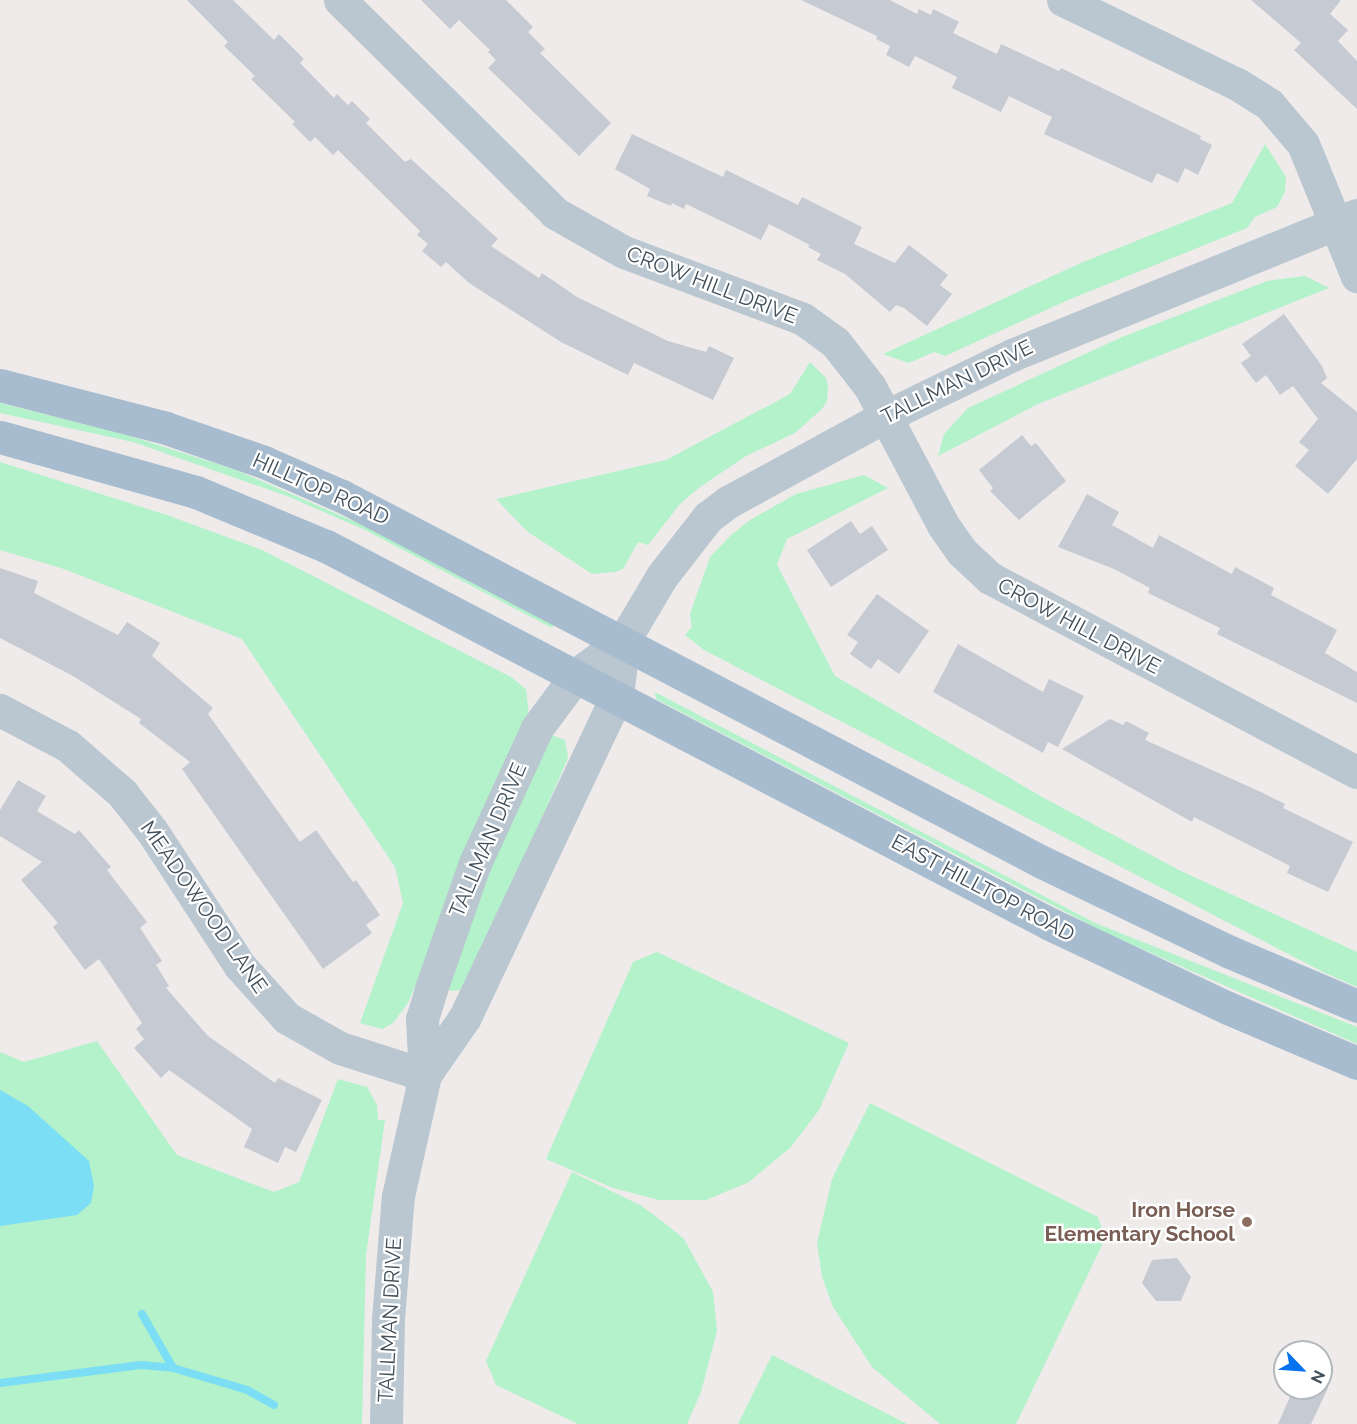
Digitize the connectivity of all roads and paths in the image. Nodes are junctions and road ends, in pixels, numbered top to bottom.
1 (340, 0) edge
2 (1063, 0) edge
3 (1347, 219) edge
4 (1357, 276) edge
5 (0, 385) edge
6 (884, 417) junction
7 (0, 437) edge
8 (624, 640) junction
9 (577, 674) junction
10 (617, 695) junction
11 (0, 710) edge
12 (1357, 772) edge
13 (1357, 1006) edge
14 (1357, 1062) edge
15 (425, 1075) junction
16 (386, 1424) edge

1 - 6 street, CROW HILL DRIVE
2 - 3 street
3 - 4 street
3 - 6 street, TALLMAN DRIVE
5 - 8 main road, HILLTOP ROAD
6 - 8 street, TALLMAN DRIVE
6 - 12 street, CROW HILL DRIVE
7 - 9 main road
8 - 9 street, TALLMAN DRIVE
8 - 10 street, TALLMAN DRIVE
8 - 13 main road
9 - 10 main road
9 - 15 street, TALLMAN DRIVE
10 - 14 main road, EAST HILLTOP ROAD
10 - 15 street, TALLMAN DRIVE
11 - 15 street, MEADOWOOD LANE
15 - 16 street, TALLMAN DRIVE

